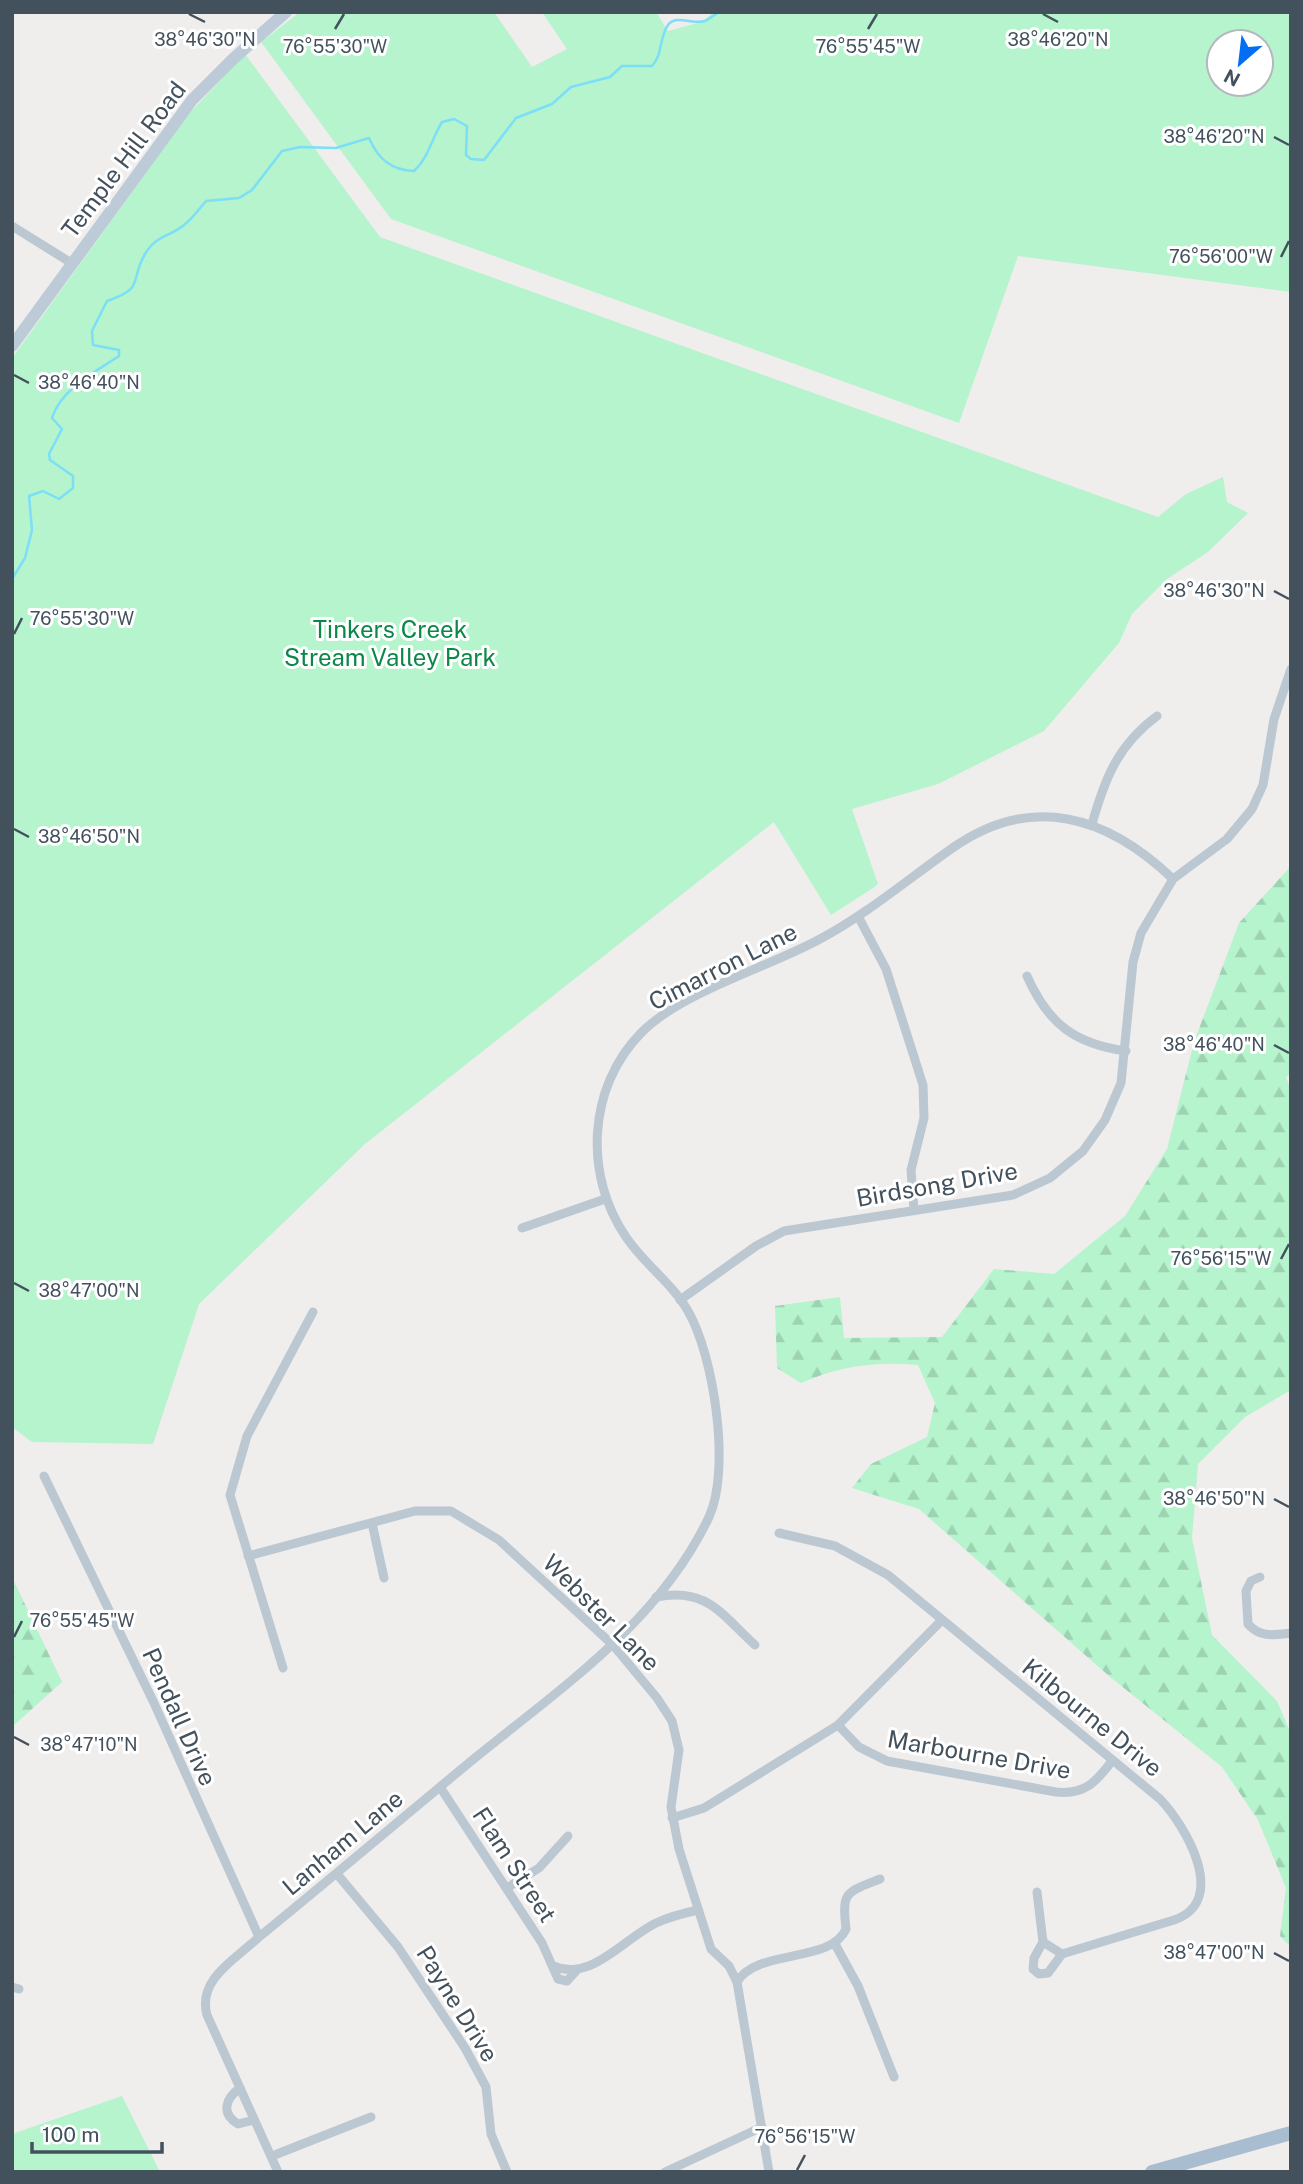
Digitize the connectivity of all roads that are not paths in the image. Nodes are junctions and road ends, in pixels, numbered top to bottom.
1 (286, 12) edge
2 (12, 226) edge
3 (74, 264) junction
4 (12, 346) edge
5 (1291, 669) edge
6 (1157, 716) dead end
7 (1092, 824) junction
8 (1173, 878) junction
9 (859, 918) junction
10 (1027, 976) dead end
11 (1126, 1051) junction
12 (605, 1199) junction
13 (914, 1210) junction
14 (522, 1228) dead end
15 (680, 1300) junction
16 (313, 1312) dead end
17 (44, 1476) dead end
18 (372, 1523) junction
19 (779, 1533) dead end
20 (248, 1556) junction
21 (1260, 1577) dead end
22 (384, 1578) dead end
23 (659, 1594) junction
24 (942, 1620) junction
25 (1291, 1633) edge
26 (613, 1645) junction
27 (755, 1645) dead end
28 (283, 1668) dead end
29 (838, 1725) junction
30 (1112, 1760) junction
31 (440, 1787) junction
32 (672, 1818) junction
33 (568, 1836) dead end
34 (337, 1874) junction
35 (880, 1879) dead end
36 (507, 1888) junction
37 (1037, 1892) dead end
38 (698, 1910) junction
39 (259, 1937) junction
40 (1043, 1942) junction
41 (835, 1944) junction
42 (1062, 1954) junction
43 (737, 1982) junction
44 (894, 2077) dead end
45 (240, 2088) junction
46 (371, 2118) dead end
47 (254, 2120) junction
48 (762, 2127) junction
49 (1291, 2133) edge
50 (272, 2156) junction
51 (1154, 2171) edge
52 (278, 2172) edge
53 (507, 2172) edge
54 (666, 2172) edge
55 (769, 2172) edge

1 - 3 main road, Temple Hill Road
2 - 3 street
3 - 4 main road, Temple Hill Road
5 - 8 street, Birdsong Drive
6 - 7 street
7 - 8 street, Cimarron Lane
7 - 9 street, Cimarron Lane
8 - 11 street, Birdsong Drive
9 - 12 street, Cimarron Lane
9 - 13 street
10 - 11 street
11 - 13 street, Birdsong Drive
12 - 14 street
12 - 15 street, Cimarron Lane
13 - 15 street, Birdsong Drive
15 - 23 street, Cimarron Lane
16 - 20 street
17 - 39 street, Pendall Drive
18 - 20 street, Webster Lane
18 - 22 street
18 - 26 street, Webster Lane
19 - 24 street, Kilbourne Drive
20 - 28 street
21 - 25 street
23 - 26 street, Lanham Lane
23 - 27 street
24 - 29 street
24 - 30 street, Kilbourne Drive
26 - 31 street, Lanham Lane
26 - 32 street, Webster Lane
29 - 30 street, Marbourne Drive
29 - 32 street
30 - 42 street, Kilbourne Drive
31 - 34 street, Lanham Lane
31 - 36 street, Flam Street
32 - 38 street, Webster Lane
33 - 36 street
34 - 39 street, Lanham Lane
34 - 53 street, Payne Drive
35 - 41 street
36 - 38 street, Flam Street
37 - 40 street, Kilbourne Drive
38 - 43 street, Webster Lane
39 - 45 street, Lanham Lane
40 - 42 street
40 - 42 street, Kilbourne Drive
41 - 43 street
41 - 44 street
43 - 48 street, Webster Lane
45 - 47 street, Lanham Lane
45 - 47 street
46 - 50 street
47 - 50 street, Lanham Lane
48 - 54 street
48 - 55 street, Webster Lane
49 - 51 main road
50 - 52 street, Lanham Lane

